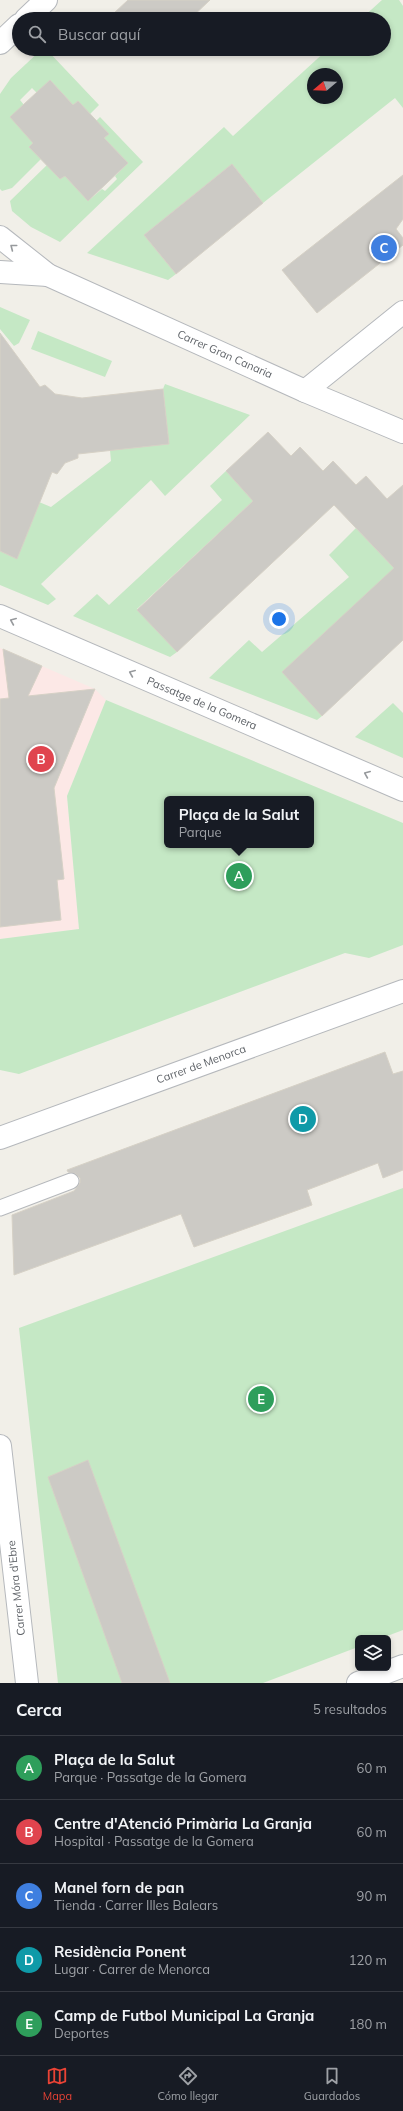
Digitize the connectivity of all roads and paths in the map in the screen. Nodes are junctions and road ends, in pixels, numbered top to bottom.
1 (46, 0) edge
2 (33, 12) edge
3 (12, 32) edge
4 (0, 43) edge
5 (0, 237) edge
6 (0, 272) edge
7 (48, 275) junction
8 (403, 312) edge
9 (306, 390) junction
10 (403, 432) edge
11 (0, 616) edge
12 (403, 790) edge
13 (403, 991) edge
14 (0, 1138) edge
15 (71, 1180) dead end
16 (0, 1208) edge
17 (0, 1446) edge
18 (2, 1492) edge
19 (403, 1666) edge
20 (26, 1683) edge
21 (358, 1683) edge

1 - 2 street
3 - 4 street
7 -> 5 street, Carrer Gran Canaria
6 - 7 street, Carrer Gran Canaria
7 - 9 street, Carrer Gran Canaria
8 - 9 street
9 - 10 street, Carrer Gran Canaria
12 -> 11 street, Passatge de la Gomera
13 - 14 street, Carrer de Menorca
15 - 16 lane
17 - 18 street, Carrer Móra d'Ebre
18 - 20 street, Carrer Móra d'Ebre
19 - 21 street

